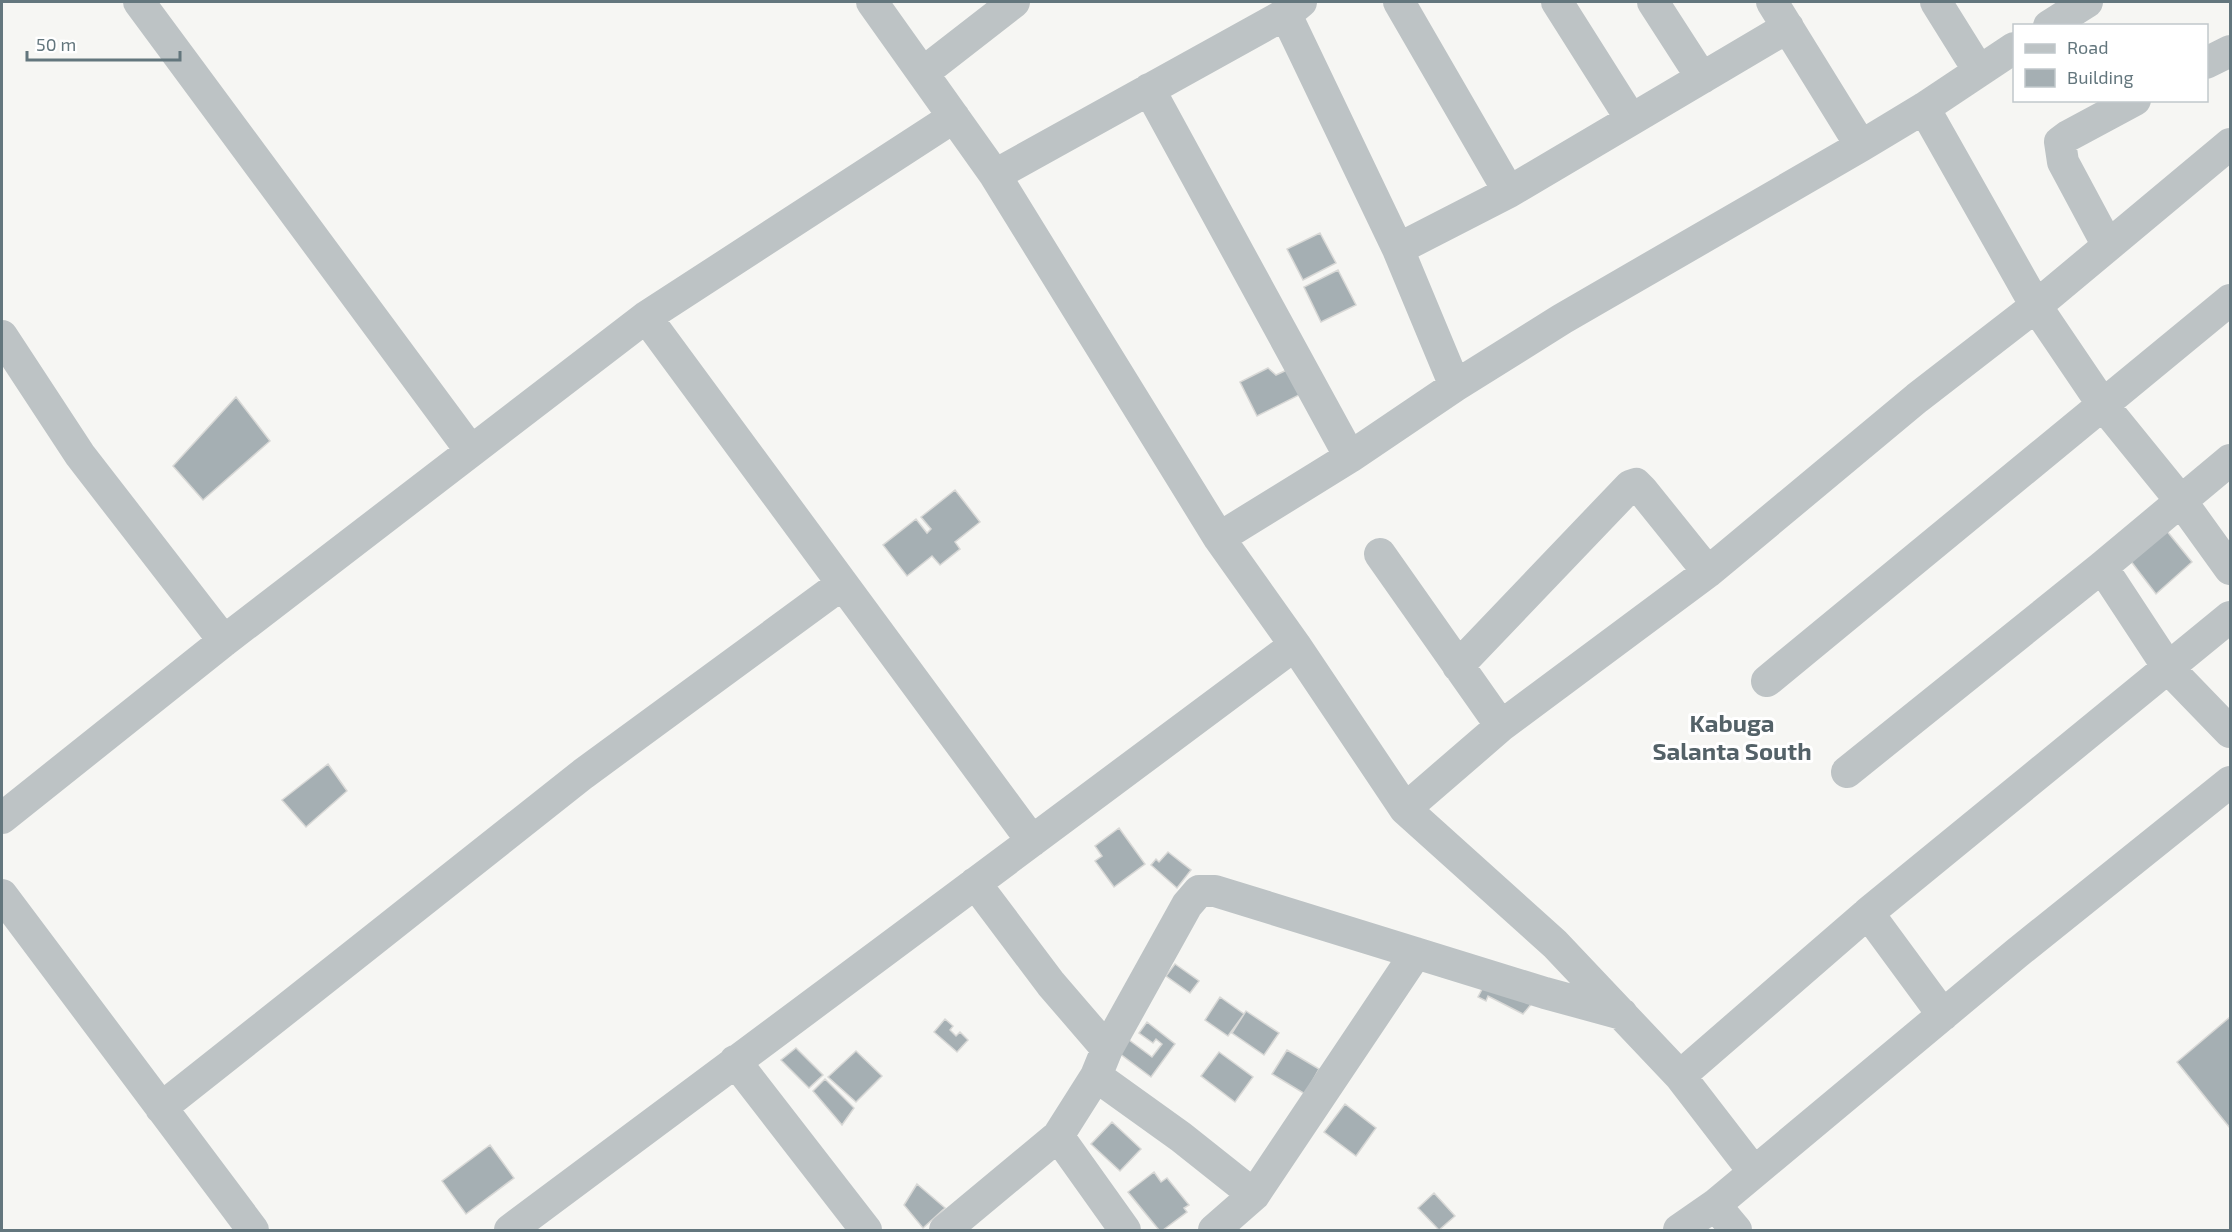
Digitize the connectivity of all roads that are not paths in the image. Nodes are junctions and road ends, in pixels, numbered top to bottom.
1 (139, 2) edge
2 (872, 2) edge
3 (1014, 2) edge
4 (1399, 2) edge
5 (1557, 2) edge
6 (1653, 2) edge
7 (1936, 2) edge
8 (2086, 2) edge
9 (1295, 7) edge
10 (1780, 14) edge
11 (2052, 24) edge
12 (2013, 49) edge
13 (2230, 51) edge
14 (2208, 62) edge
15 (1979, 71) junction
16 (924, 72) junction
17 (1702, 78) junction
18 (1149, 89) junction
19 (2131, 102) edge
20 (1924, 108) junction
21 (954, 117) junction
22 (1631, 119) junction
23 (2230, 144) edge
24 (1860, 146) junction
25 (995, 175) junction
26 (1509, 192) junction
27 (2108, 246) junction
28 (1398, 249) junction
29 (2230, 300) edge
30 (2036, 306) junction
31 (646, 318) junction
32 (2, 336) edge
33 (1455, 386) junction
34 (2103, 405) junction
35 (471, 451) junction
36 (1350, 457) junction
37 (2230, 460) edge
38 (2181, 501) junction
39 (1219, 538) junction
40 (1380, 554) dead end
41 (2102, 567) junction
42 (2230, 569) edge
43 (1708, 572) junction
44 (842, 584) junction
45 (2230, 616) edge
46 (224, 641) junction
47 (1295, 645) junction
48 (1458, 666) junction
49 (2169, 669) junction
50 (1767, 681) dead end
51 (1501, 726) junction
52 (2230, 732) edge
53 (1847, 772) dead end
54 (2230, 782) edge
55 (1405, 809) junction
56 (2, 818) edge
57 (1032, 841) junction
58 (975, 883) junction
59 (2, 895) edge
60 (1868, 914) junction
61 (1416, 953) junction
62 (1622, 1014) junction
63 (1943, 1014) junction
64 (735, 1061) junction
65 (1102, 1062) junction
66 (1680, 1076) junction
67 (161, 1107) junction
68 (1058, 1136) junction
69 (1754, 1172) junction
70 (1254, 1195) junction
71 (1715, 1205) junction
72 (253, 1230) edge
73 (510, 1230) edge
74 (866, 1230) edge
75 (945, 1230) edge
76 (1125, 1230) edge
77 (1214, 1230) edge
78 (1679, 1230) edge
79 (1736, 1230) edge

1 - 35 street
2 - 16 street
3 - 16 street
4 - 26 street
5 - 22 street
6 - 17 street
7 - 15 street
8 - 11 street
9 - 18 street
9 - 28 street
10 - 17 street
10 - 24 street
12 - 15 street
13 - 14 street
15 - 20 street
16 - 21 street
17 - 22 street
18 - 25 street
18 - 36 street
19 - 27 street
20 - 24 street
20 - 30 street
21 - 25 street
21 - 31 street
22 - 26 street
23 - 27 street
24 - 33 street
25 - 39 street
26 - 28 street
27 - 30 street
28 - 33 street
29 - 34 street
30 - 34 street
30 - 43 street
31 - 35 street
31 - 44 street
32 - 46 street
33 - 36 street
34 - 38 street
34 - 50 street
35 - 46 street
36 - 39 street
37 - 38 street
38 - 41 street
38 - 42 street
39 - 47 street
40 - 48 street
41 - 49 street
41 - 53 street
43 - 48 street
43 - 51 street
44 - 57 street
44 - 67 street
45 - 49 street
46 - 56 street
47 - 55 street
47 - 57 street
48 - 51 street
49 - 52 street
49 - 60 street
51 - 55 street
54 - 63 street
55 - 62 street
57 - 58 street
58 - 64 street
58 - 65 street
59 - 67 street
60 - 63 street
60 - 66 street
61 - 62 street
61 - 65 street
61 - 70 street
62 - 66 street
63 - 69 street
64 - 73 street
64 - 74 street
65 - 68 street
65 - 70 street
66 - 69 street
67 - 72 street
68 - 75 street
68 - 76 street
69 - 71 street
70 - 77 street
71 - 78 street
71 - 79 street

